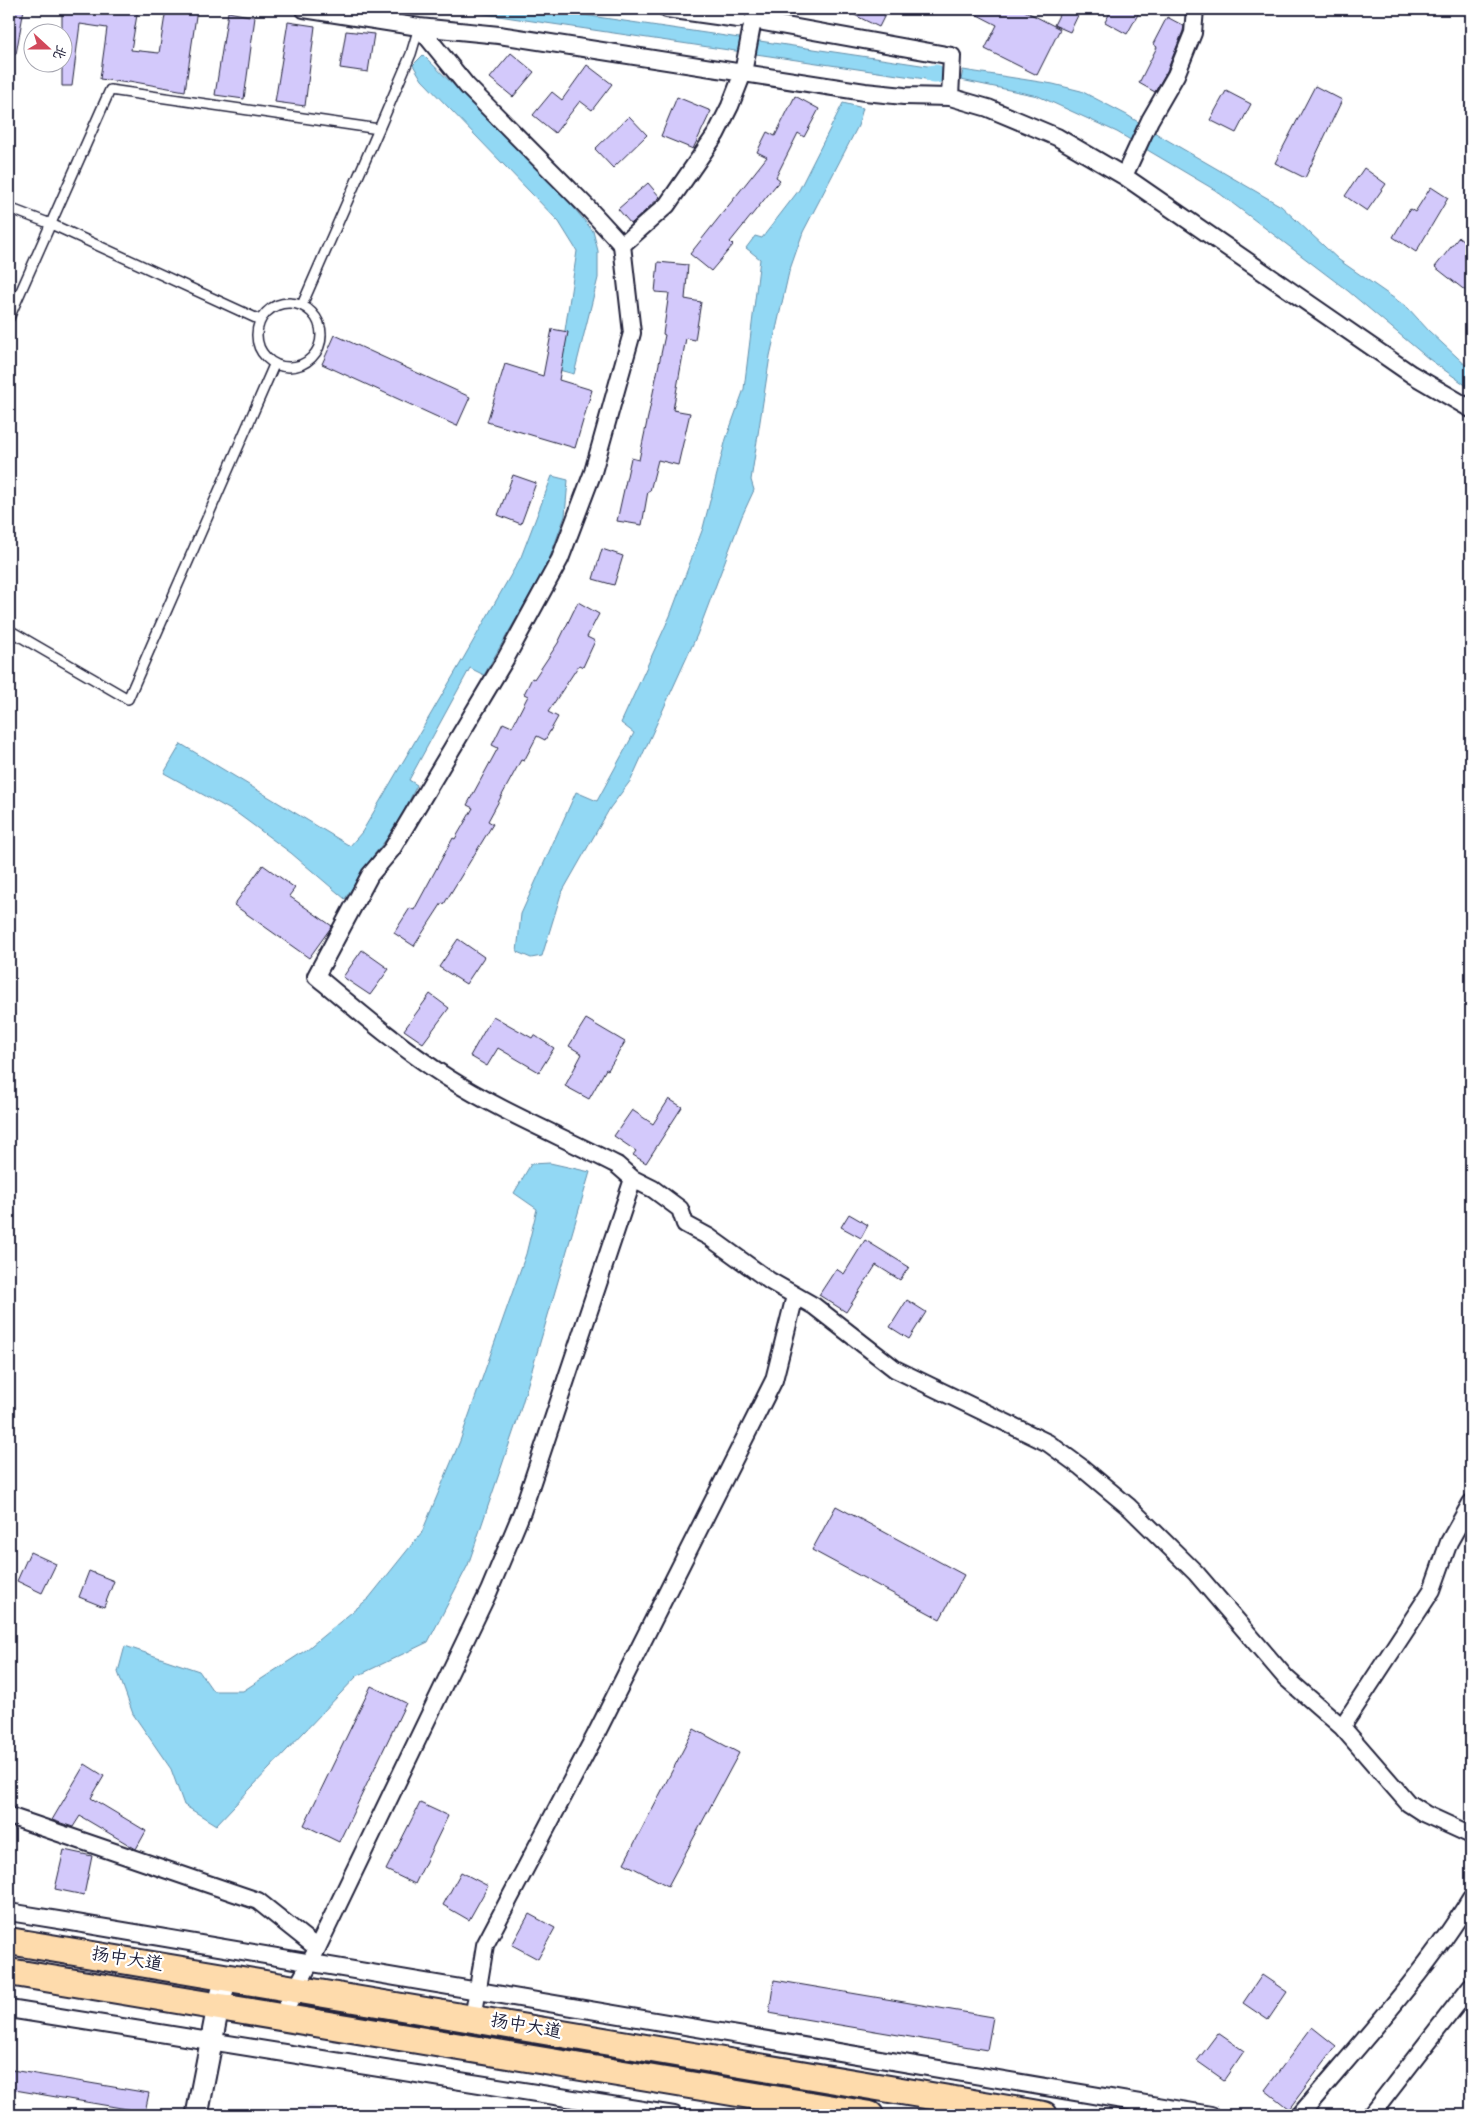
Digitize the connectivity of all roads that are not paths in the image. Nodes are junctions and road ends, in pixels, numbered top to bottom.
1 (304, 9) edge
2 (668, 9) edge
3 (1195, 9) edge
4 (746, 19) edge
5 (419, 27) junction
6 (744, 68) junction
7 (950, 97) junction
8 (379, 129) junction
9 (1124, 176) junction
10 (9, 208) edge
11 (51, 224) junction
12 (622, 245) junction
13 (302, 306) junction
14 (9, 318) edge
15 (260, 320) junction
16 (274, 365) junction
17 (1469, 405) edge
18 (9, 630) edge
19 (633, 1179) junction
20 (795, 1296) junction
21 (1471, 1503) edge
22 (1342, 1727) junction
23 (9, 1816) edge
24 (1471, 1835) edge
25 (1471, 1898) edge
26 (9, 1912) edge
27 (9, 1942) edge
28 (314, 1955) junction
29 (9, 1972) edge
30 (226, 1978) junction
31 (1471, 1986) edge
32 (295, 1988) junction
33 (477, 1992) junction
34 (218, 2007) junction
35 (9, 2009) edge
36 (281, 2017) junction
37 (473, 2019) junction
38 (211, 2043) junction
39 (197, 2115) edge
40 (674, 2115) edge
41 (870, 2115) edge
42 (1044, 2115) edge
43 (1211, 2115) edge
44 (1300, 2115) edge
45 (1371, 2115) edge

1 - 5 street
2 - 4 street
3 - 9 street
4 - 6 street
4 - 7 street
5 - 6 street
5 - 8 lane
5 - 12 street
6 - 7 street
6 - 12 street
7 - 9 street
8 - 11 lane
8 - 13 lane
9 - 17 street
10 - 11 lane
11 - 14 lane
11 - 15 lane
12 - 19 street
13 - 15 lane
13 - 16 lane
15 - 16 lane
16 - 18 lane
19 - 20 street
19 - 28 street
20 - 22 street
20 - 33 street
21 - 22 street
22 - 24 street
23 - 28 street
25 - 44 street
26 - 28 street
27 - 30 main road, 扬中大道
28 - 32 street
28 - 33 street
29 - 34 main road, 扬中大道
30 - 32 main road, 扬中大道
30 - 34 street
31 - 45 street
32 - 36 street
32 - 37 main road, 扬中大道
33 - 37 street
33 - 43 street
34 - 36 main road, 扬中大道
34 - 38 street
35 - 38 street
36 - 41 main road, 扬中大道
37 - 42 main road, 扬中大道
38 - 39 street
38 - 40 street

